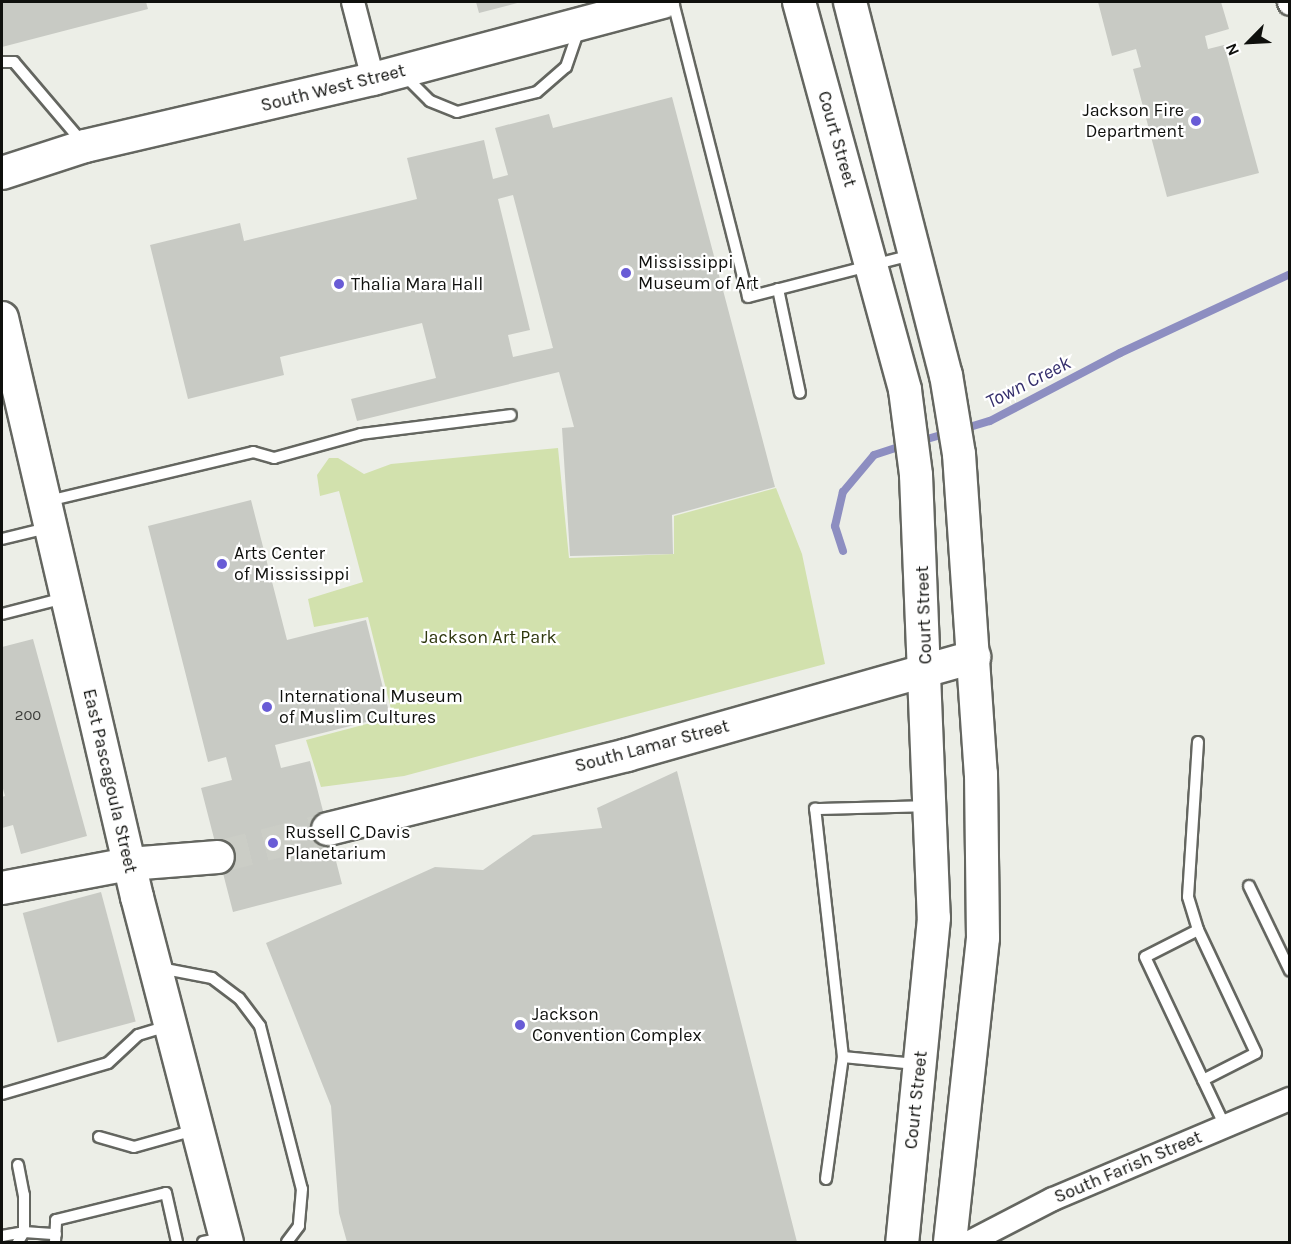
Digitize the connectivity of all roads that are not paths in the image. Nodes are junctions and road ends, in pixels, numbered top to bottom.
1 (353, 2) edge
2 (663, 2) edge
3 (673, 2) edge
4 (799, 2) edge
5 (849, 2) edge
6 (582, 23) junction
7 (2, 62) edge
8 (387, 75) junction
9 (85, 146) junction
10 (2, 173) edge
11 (915, 255) junction
12 (873, 267) junction
13 (778, 290) junction
14 (2, 318) edge
15 (800, 393) dead end
16 (511, 415) dead end
17 (48, 515) junction
18 (2, 539) edge
19 (67, 598) junction
20 (2, 614) edge
21 (974, 657) junction
22 (926, 672) junction
23 (1198, 742) dead end
24 (930, 806) junction
25 (328, 829) tunnel mouth
26 (218, 857) tunnel mouth
27 (129, 864) junction
28 (1249, 886) dead end
29 (2, 888) edge
30 (1198, 930) junction
31 (156, 967) junction
32 (1289, 969) edge
33 (171, 1025) junction
34 (843, 1057) junction
35 (920, 1064) junction
36 (1203, 1080) junction
37 (2, 1094) edge
38 (1290, 1099) edge
39 (1225, 1126) junction
40 (198, 1130) junction
41 (99, 1137) dead end
42 (18, 1165) dead end
43 (826, 1179) dead end
44 (24, 1232) junction
45 (2, 1236) edge
46 (56, 1238) edge
47 (219, 1241) edge
48 (18, 1242) edge
49 (177, 1242) edge
50 (287, 1242) edge
51 (902, 1242) edge
52 (950, 1242) edge
53 (970, 1242) edge

1 - 8 street
2 - 6 street, South West Street
3 - 13 lane
4 - 12 street, Court Street
5 - 11 street
6 - 8 street, South West Street
6 - 8 lane
7 - 9 lane
8 - 9 street, South West Street
9 - 10 street, South West Street
11 - 12 lane
11 - 21 street
12 - 13 lane
12 - 22 street, Court Street
13 - 15 lane
14 - 17 street, East Pascagoula Street
16 - 17 lane
17 - 18 lane
17 - 19 street, East Pascagoula Street
19 - 20 lane
19 - 27 street, East Pascagoula Street
21 - 22 street, South Lamar Street
21 - 52 street
22 - 24 street, Court Street
22 - 25 street, South Lamar Street
23 - 30 lane
24 - 34 lane
24 - 35 street, Court Street
26 - 27 street
27 - 29 street
27 - 31 street, East Pascagoula Street
28 - 32 lane
30 - 36 lane
30 - 36 lane
31 - 33 street, East Pascagoula Street
31 - 50 lane
33 - 37 lane
33 - 40 street, East Pascagoula Street
34 - 35 lane
34 - 43 lane
35 - 51 street, Court Street
36 - 39 lane
38 - 39 street, South Farish Street
39 - 53 street, South Farish Street
40 - 41 lane
40 - 47 street, East Pascagoula Street
42 - 44 lane
44 - 45 lane
44 - 46 lane
44 - 48 lane
46 - 49 lane

